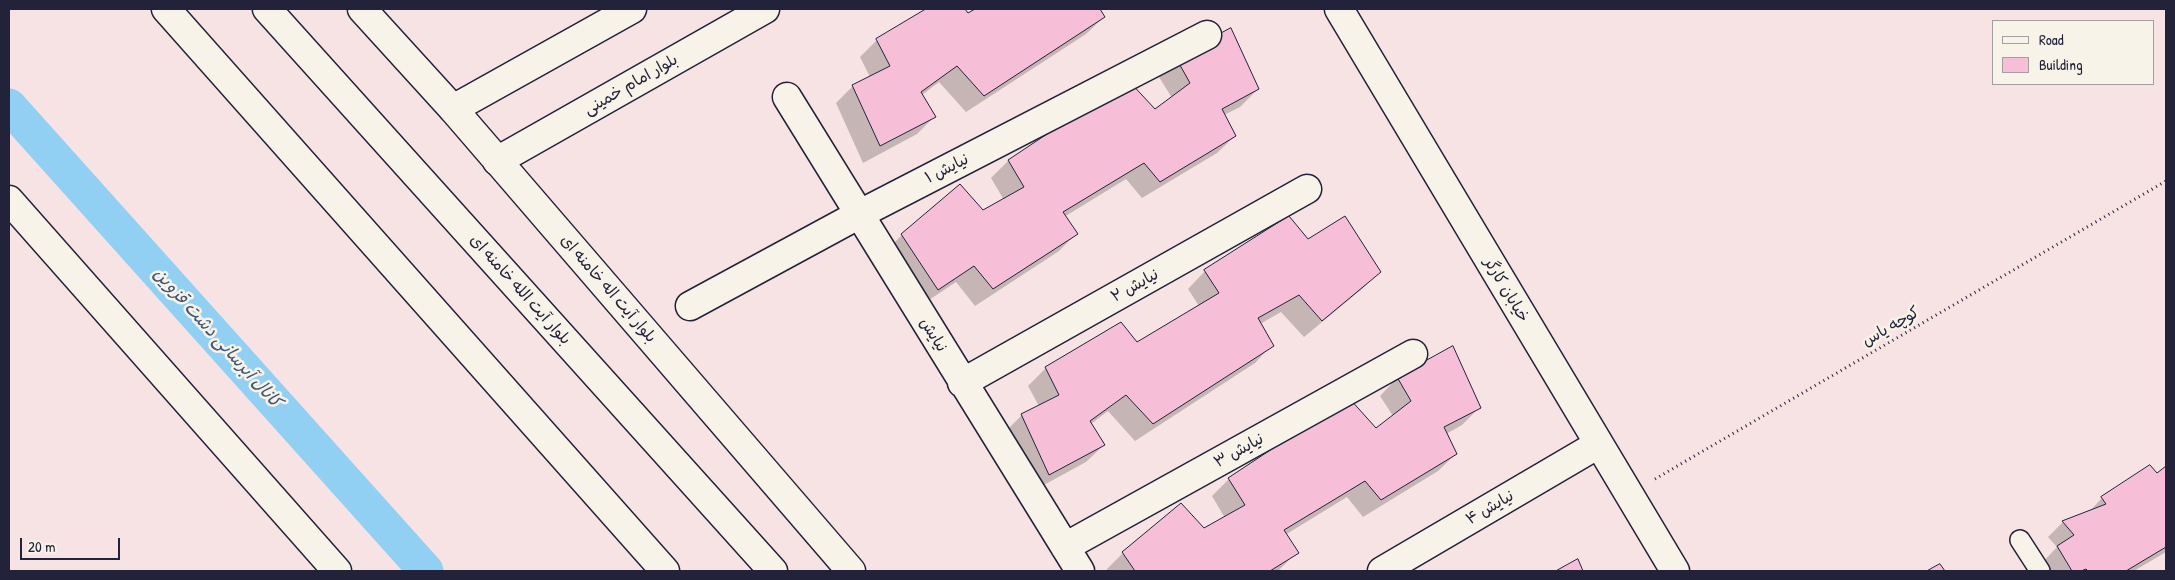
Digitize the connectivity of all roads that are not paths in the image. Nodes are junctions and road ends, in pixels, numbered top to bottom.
1 (166, 9) edge
2 (267, 9) edge
3 (362, 9) edge
4 (632, 9) edge
5 (765, 9) edge
6 (1339, 9) edge
7 (1206, 35) dead end
8 (787, 97) dead end
9 (453, 109) junction
10 (498, 161) junction
11 (1307, 188) dead end
12 (9, 200) edge
13 (858, 214) junction
14 (690, 306) dead end
15 (1413, 354) dead end
16 (962, 383) junction
17 (1597, 445) junction
18 (2020, 540) dead end
19 (1065, 547) junction
20 (337, 571) edge
21 (665, 571) edge
22 (773, 571) edge
23 (851, 571) edge
24 (1080, 571) edge
25 (1382, 571) edge
26 (1674, 571) edge
27 (2040, 571) edge

1 - 21 street
2 - 22 street, بلوار آیت الله خامنه ای
3 - 9 street, بلوار آیت اله خامنه ای
4 - 9 street
5 - 10 street, بلوار امام خمینی
6 - 17 street, خیابان کارگر
7 - 13 street, نیایش ۱
8 - 13 street, نیایش
9 - 10 street, بلوار آیت اله خامنه ای
10 - 23 street, بلوار آیت اله خامنه ای
11 - 16 street, نیایش ۲
12 - 20 street
13 - 14 street, نیایش ۱
13 - 16 street, نیایش
15 - 19 street, نیایش ۳
16 - 19 street, نیایش
17 - 25 street, نیایش ۴
17 - 26 street, خیابان کارگر
18 - 27 lane
19 - 24 street, نیایش

